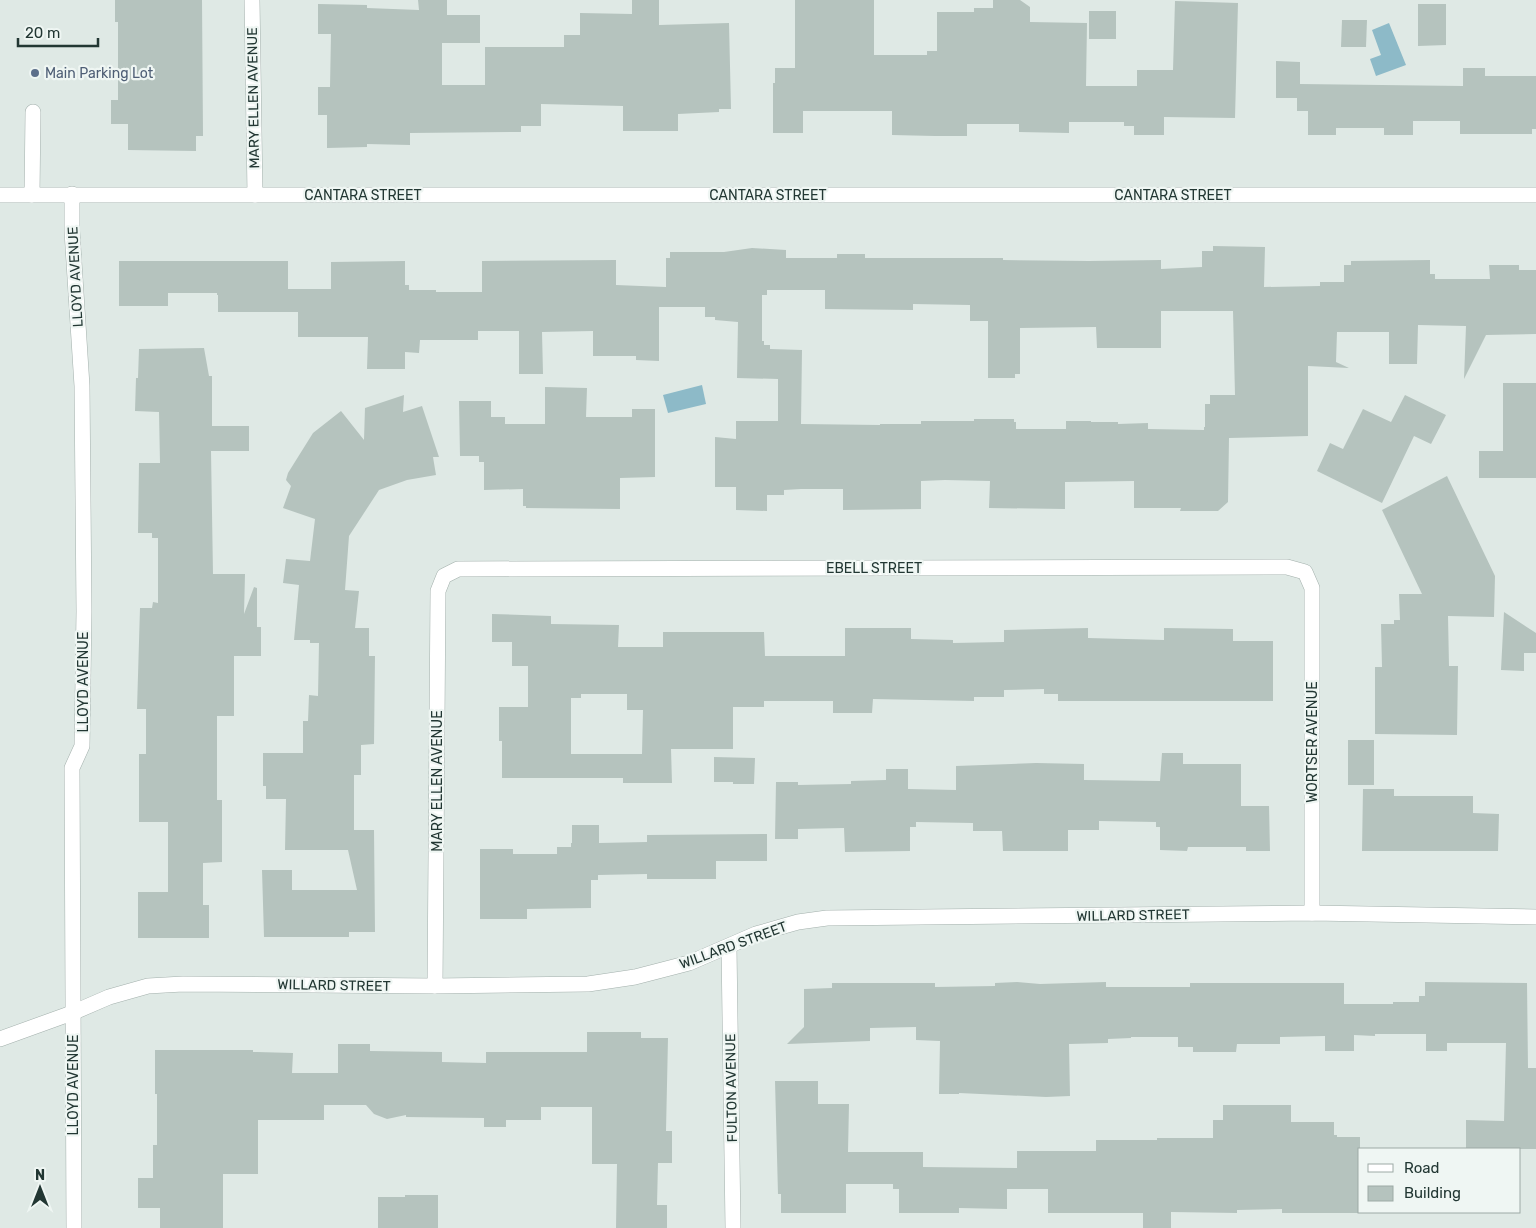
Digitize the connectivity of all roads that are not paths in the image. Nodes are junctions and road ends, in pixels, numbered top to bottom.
1 (252, 0) edge
2 (32, 112) dead end
3 (72, 194) junction
4 (0, 195) edge
5 (32, 195) junction
6 (255, 195) junction
7 (1536, 195) edge
8 (1306, 572) joint
9 (444, 576) joint
10 (1312, 913) junction
11 (1536, 917) edge
12 (728, 947) junction
13 (435, 986) junction
14 (72, 1013) junction
15 (0, 1038) edge
16 (74, 1228) edge
17 (733, 1228) edge

1 - 6 street, MARY ELLEN AVENUE
2 - 5 street
3 - 5 street, CANTARA STREET
3 - 6 street, CANTARA STREET
3 - 14 street, LLOYD AVENUE
4 - 5 street, CANTARA STREET
6 - 7 street, CANTARA STREET
8 - 9 street, EBELL STREET
8 - 10 street, WORTSER AVENUE
9 - 13 street, MARY ELLEN AVENUE
10 - 11 street, WILLARD STREET
10 - 12 street, WILLARD STREET
12 - 13 street, WILLARD STREET
12 - 17 street, FULTON AVENUE
13 - 14 street, WILLARD STREET
14 - 15 street, WILLARD STREET
14 - 16 street, LLOYD AVENUE

